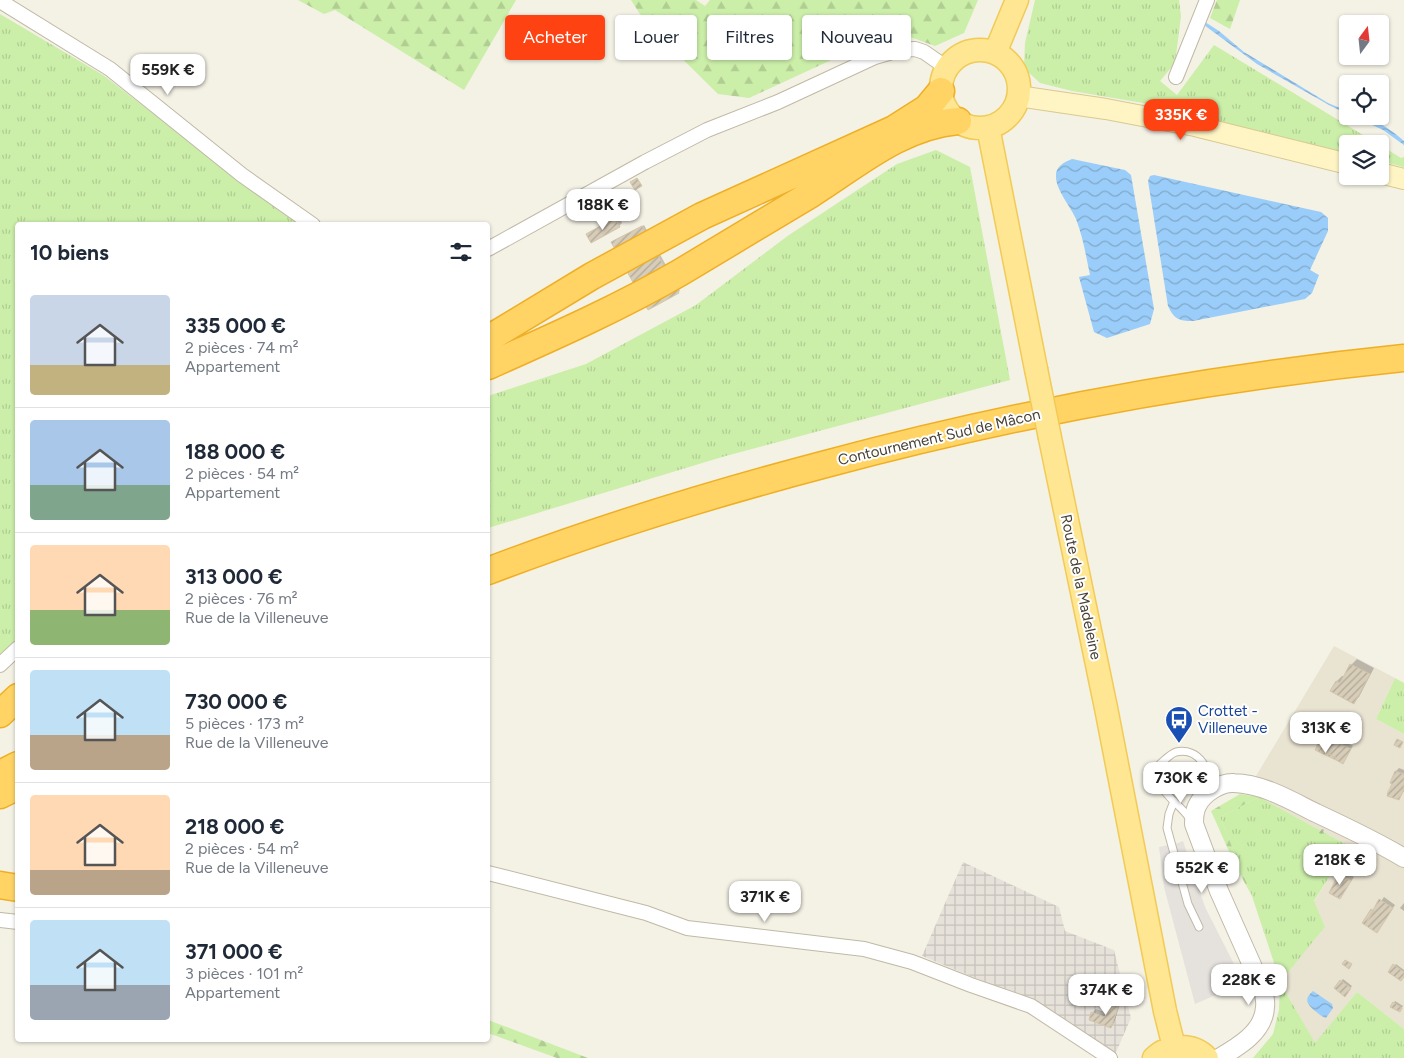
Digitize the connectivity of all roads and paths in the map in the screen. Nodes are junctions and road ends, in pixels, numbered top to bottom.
1 (1017, 0) edge
2 (1207, 0) edge
3 (0, 1) edge
4 (995, 53) junction
5 (1176, 77) dead end
6 (944, 80) junction
7 (1018, 96) junction
8 (958, 121) junction
9 (988, 127) junction
10 (1339, 162) edge
11 (1389, 175) edge
12 (1404, 179) edge
13 (309, 222) edge
14 (490, 249) edge
15 (490, 338) edge
16 (1404, 341) edge
17 (1404, 358) edge
18 (490, 365) edge
19 (490, 552) edge
20 (490, 571) edge
21 (15, 651) edge
22 (0, 664) edge
23 (15, 700) edge
24 (0, 714) edge
25 (15, 766) edge
26 (0, 774) edge
27 (15, 788) edge
28 (0, 795) edge
29 (1204, 796) junction
30 (1174, 801) junction
31 (1194, 824) junction
32 (1404, 857) edge
33 (490, 874) edge
34 (0, 885) edge
35 (15, 888) edge
36 (0, 920) edge
37 (15, 922) edge
38 (1199, 927) dead end
39 (1174, 1047) junction
40 (1110, 1058) edge
41 (1154, 1058) edge
42 (1207, 1058) edge
43 (1219, 1058) edge

1 - 4 main road
2 - 5 street
3 - 13 street
4 - 6 main road
4 - 7 main road
6 - 8 main road
6 - 14 street
6 - 15 highway
7 - 9 main road
7 - 10 main road
8 - 9 main road
8 - 18 highway
9 - 39 main road, Route de la Madeleine, bridge
11 - 12 main road
16 - 19 highway, Contournement Sud de Mâcon
17 - 20 highway, Contournement Sud de Mâcon
21 - 22 street
23 - 24 highway
25 - 26 highway
27 - 28 highway
29 - 30 lane
29 - 31 street
29 - 32 street
30 - 31 lane
30 - 38 lane
31 - 43 street
33 - 40 street
34 - 35 highway
36 - 37 street
39 - 41 main road
39 - 42 main road

